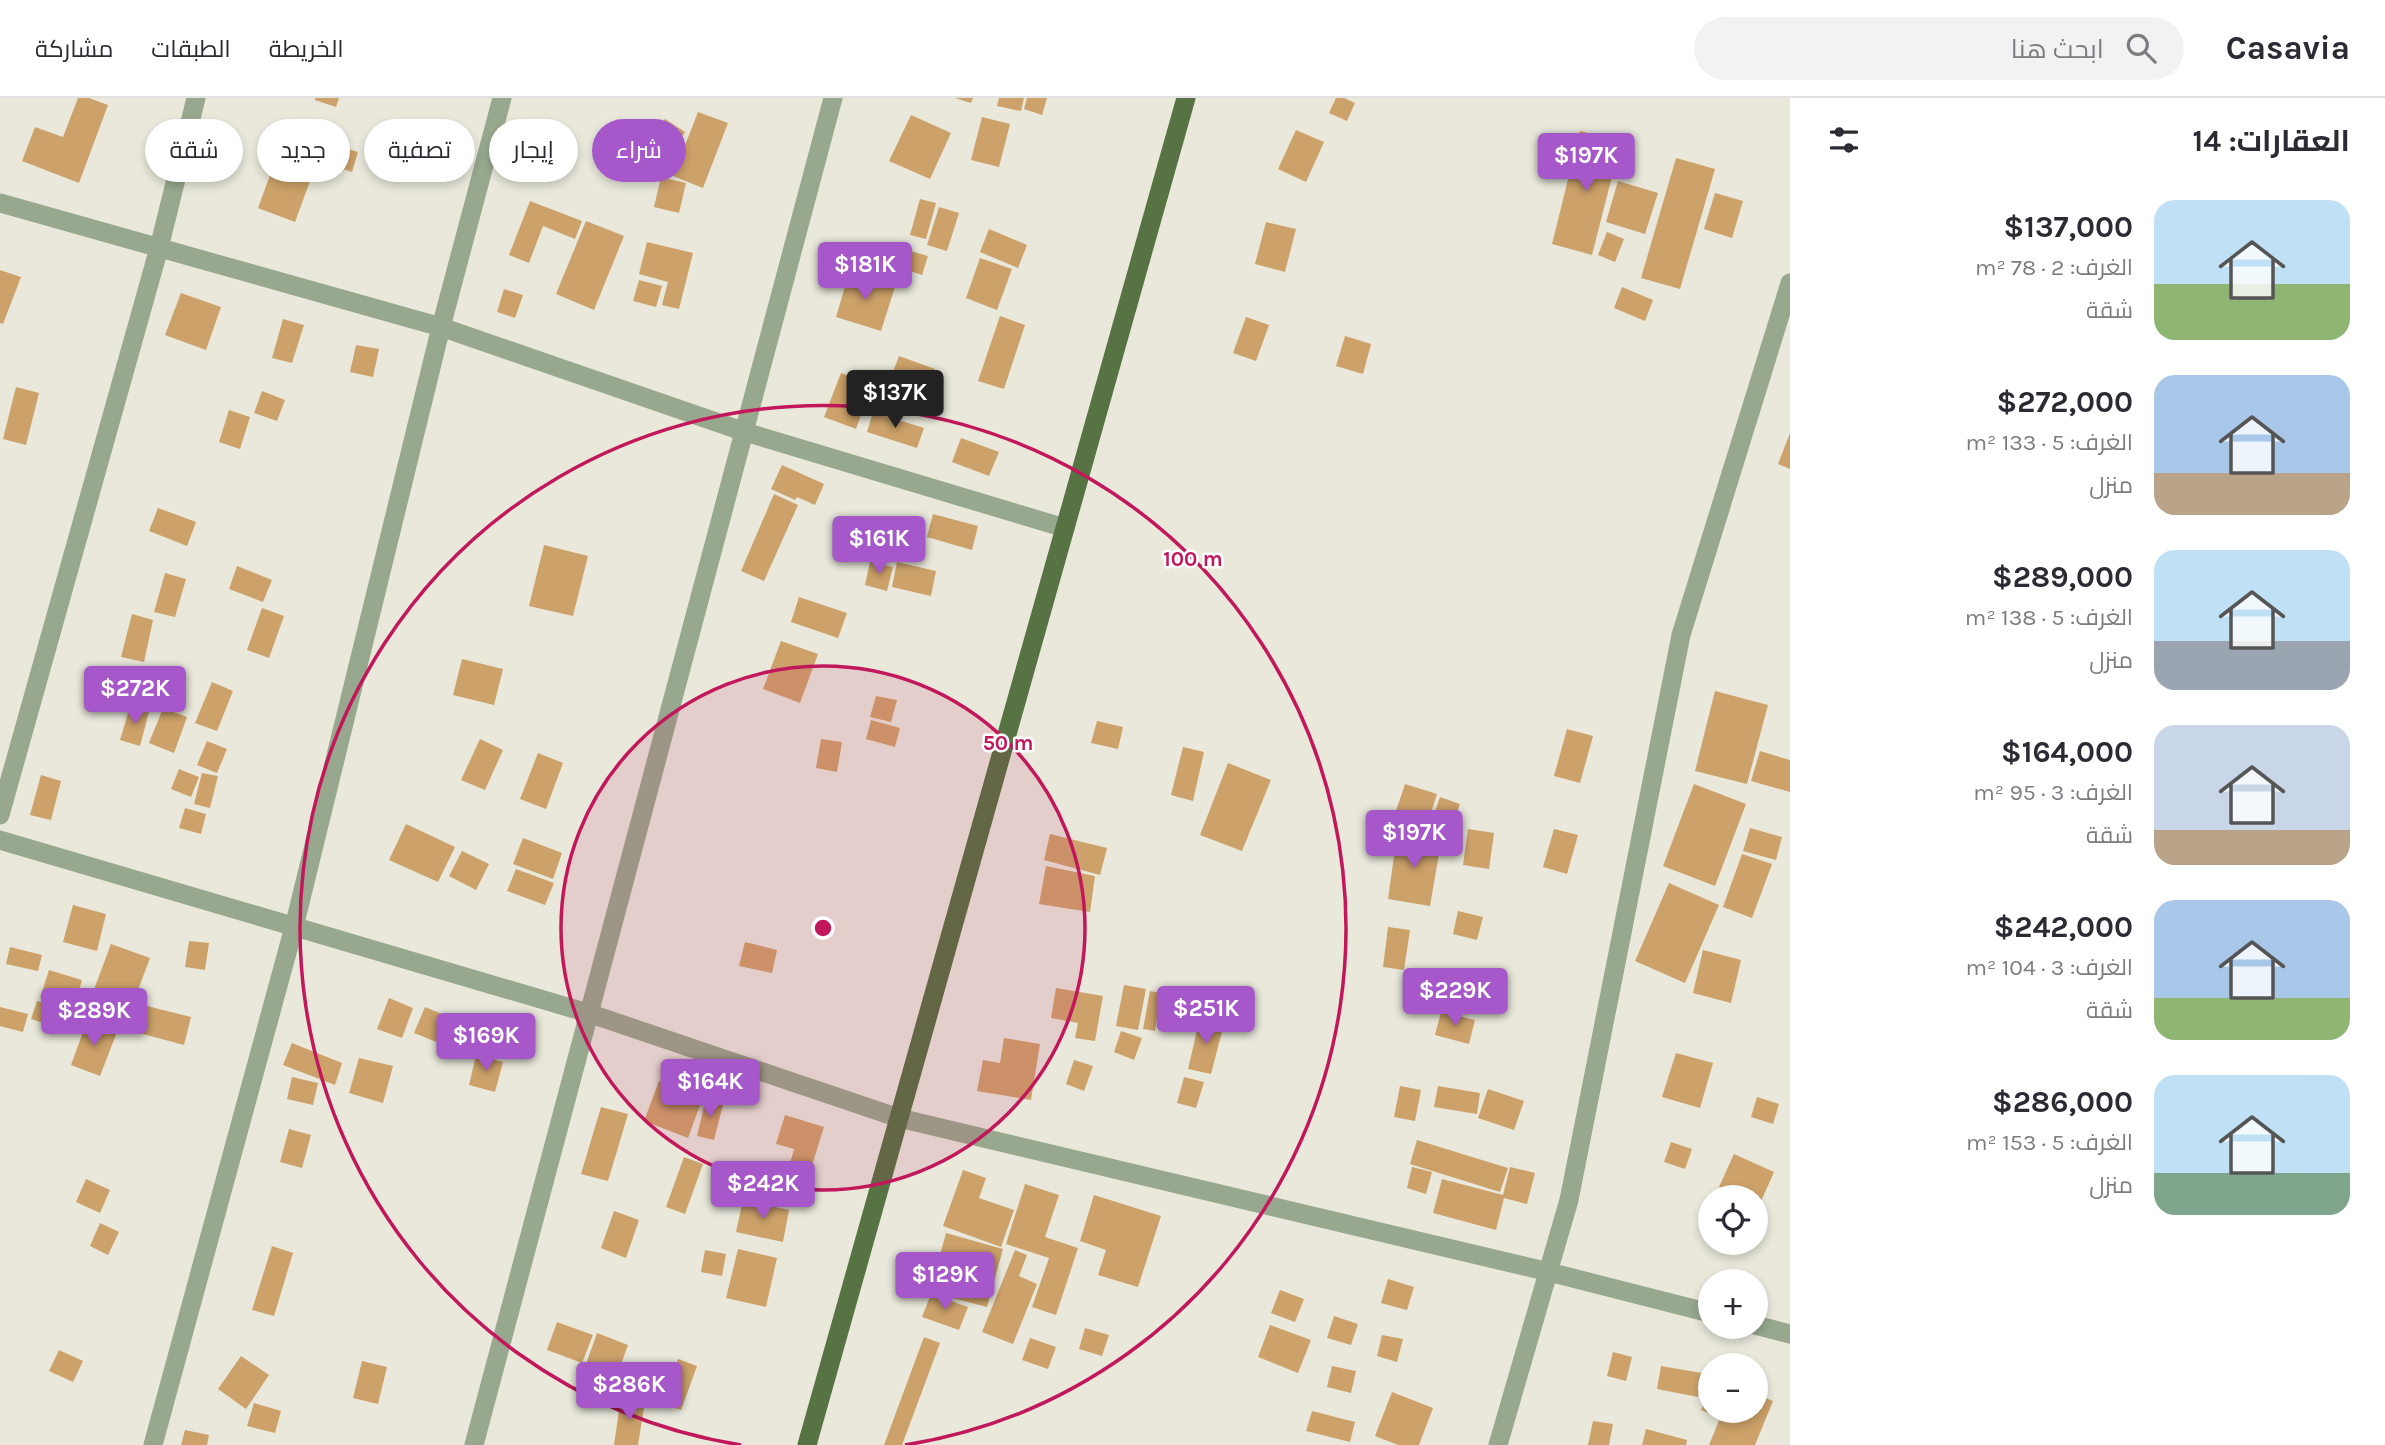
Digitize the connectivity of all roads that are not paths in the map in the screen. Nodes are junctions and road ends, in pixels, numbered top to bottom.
1 (196, 98) edge
2 (502, 98) edge
3 (833, 98) edge
4 (1186, 98) edge
5 (0, 203) edge
6 (159, 248) junction
7 (1790, 283) edge
8 (441, 327) junction
9 (745, 432) junction
10 (1065, 528) junction
11 (0, 815) edge
12 (0, 840) edge
13 (294, 927) junction
14 (588, 1013) junction
15 (899, 1118) junction
16 (1549, 1272) junction
17 (1698, 1310) edge
18 (1768, 1328) edge
19 (1790, 1334) edge
20 (153, 1445) edge
21 (474, 1445) edge
22 (807, 1445) edge
23 (1498, 1445) edge

1 - 6 street
2 - 8 street
3 - 9 street
4 - 10 main road
5 - 6 street
6 - 8 street
6 - 11 street
7 - 16 street
8 - 9 street
8 - 13 street
9 - 10 street
9 - 14 street
10 - 15 main road
12 - 13 street
13 - 14 street
13 - 20 street
14 - 15 street
14 - 21 street
15 - 16 street
15 - 22 main road
16 - 17 street
16 - 23 street
18 - 19 street

